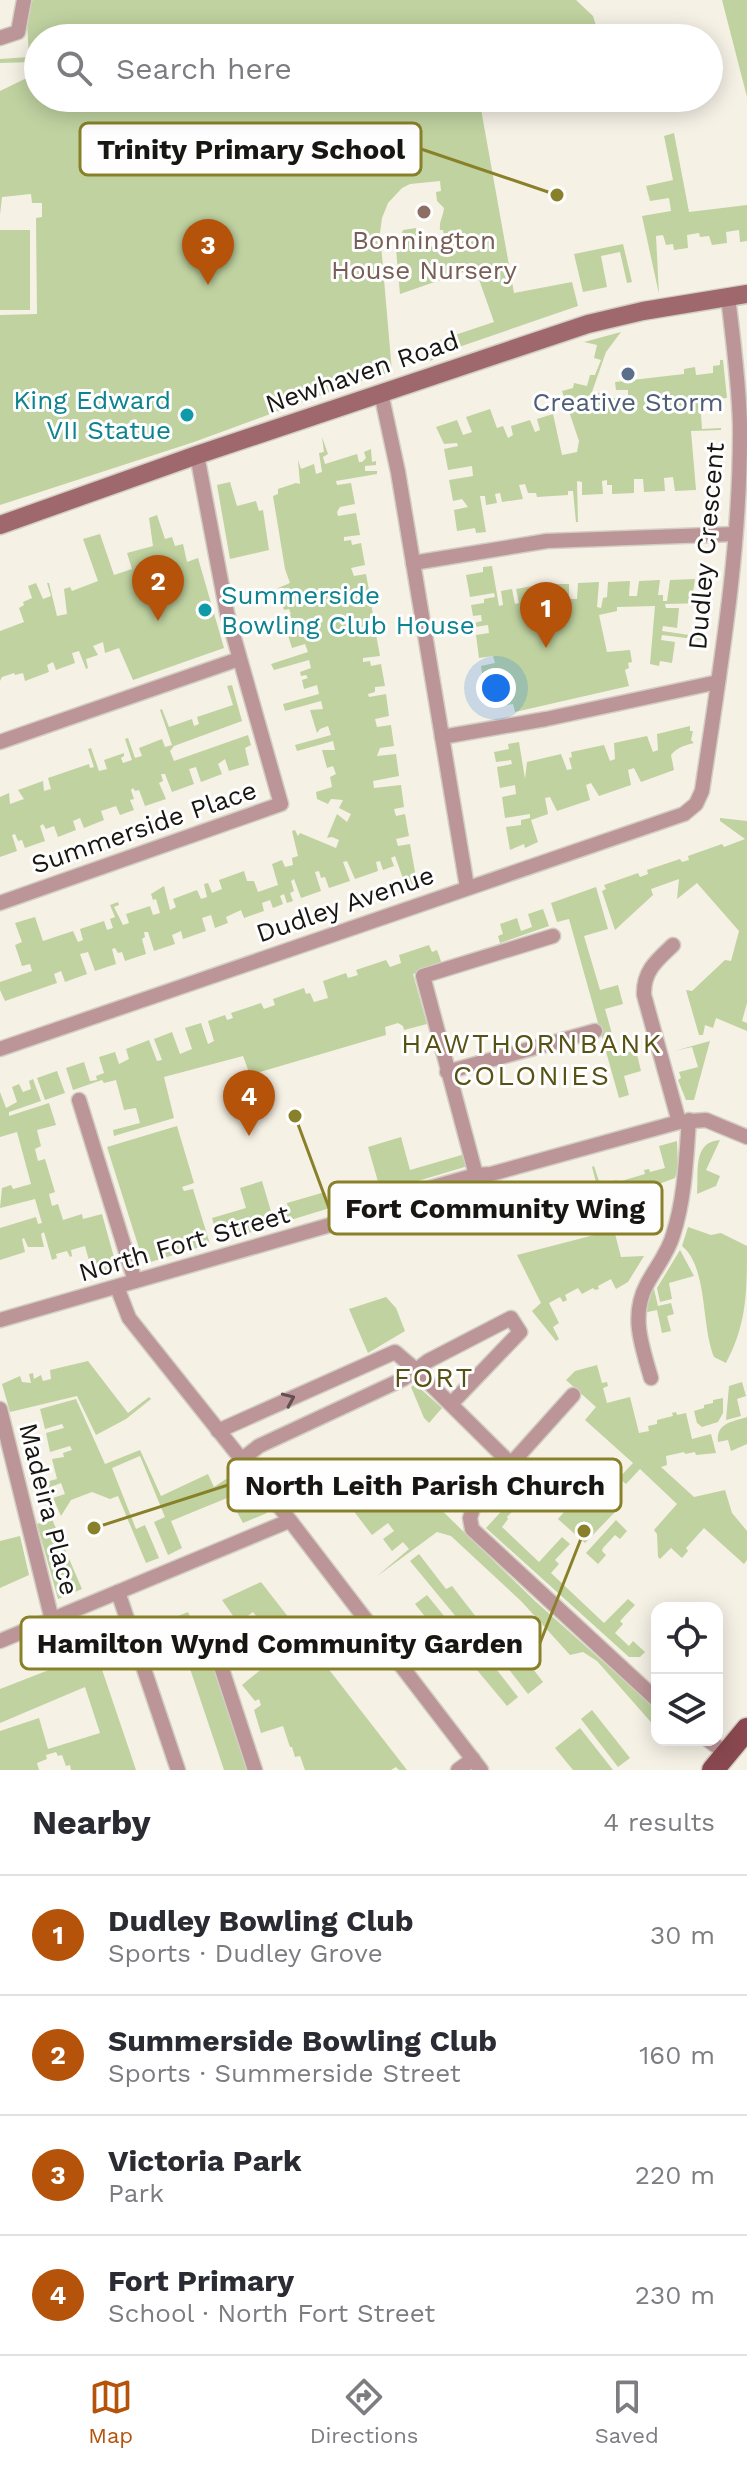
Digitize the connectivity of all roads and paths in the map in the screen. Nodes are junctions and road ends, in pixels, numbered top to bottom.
1 (24, 0) edge
2 (0, 38) edge
3 (738, 296) edge
4 (381, 393) junction
5 (197, 455) junction
6 (0, 525) edge
7 (735, 534) junction
8 (413, 563) junction
9 (239, 659) junction
10 (718, 682) junction
11 (442, 737) junction
12 (0, 742) edge
13 (700, 797) joint
14 (467, 887) junction
15 (0, 903) edge
16 (553, 936) dead end
17 (673, 945) dead end
18 (595, 1031) dead end
19 (0, 1049) edge
20 (447, 1072) junction
21 (79, 1100) dead end
22 (684, 1121) junction
23 (747, 1137) edge
24 (476, 1175) junction
25 (135, 1281) junction
26 (117, 1287) junction
27 (0, 1320) edge
28 (416, 1370) junction
29 (651, 1378) dead end
30 (573, 1395) dead end
31 (451, 1404) junction
32 (0, 1409) edge
33 (218, 1431) junction
34 (241, 1460) junction
35 (510, 1463) junction
36 (289, 1521) junction
37 (118, 1592) junction
38 (52, 1620) junction
39 (0, 1641) edge
40 (215, 1648) dead end
41 (651, 1694) edge
42 (746, 1731) edge
43 (720, 1762) edge
44 (477, 1765) edge
45 (178, 1770) edge
46 (255, 1770) edge
47 (458, 1770) edge

1 - 2 street
3 - 4 street, Newhaven Road
3 - 7 street, Dudley Crescent
4 - 5 street, Newhaven Road
4 - 8 street
5 - 6 street, Newhaven Road
5 - 9 street, Summerside Place
7 - 8 street
7 - 10 street, Dudley Crescent
8 - 11 street
9 - 12 street
9 - 15 street, Summerside Place
10 - 11 street
10 - 13 street, Dudley Crescent
11 - 14 street
13 - 14 street, Dudley Avenue
14 - 19 street, Dudley Avenue
16 - 20 street
17 - 22 street
18 - 20 street
20 - 24 street
21 - 25 street
22 - 23 street, North Fort Street
22 - 24 street, North Fort Street
22 - 29 street
24 - 25 street, North Fort Street
25 - 26 street, North Fort Street
26 - 27 street, North Fort Street
26 - 33 street
28 - 31 street
28 - 31 street
33 -> 28 street
28 - 34 street
30 - 35 street
31 - 35 street
32 - 38 street, Madeira Place
33 - 34 street
34 - 36 street
35 - 41 street
36 - 37 street
36 - 44 street
37 - 38 street
37 - 45 street
38 - 39 street
40 - 46 street
42 - 43 main road
44 - 47 street

